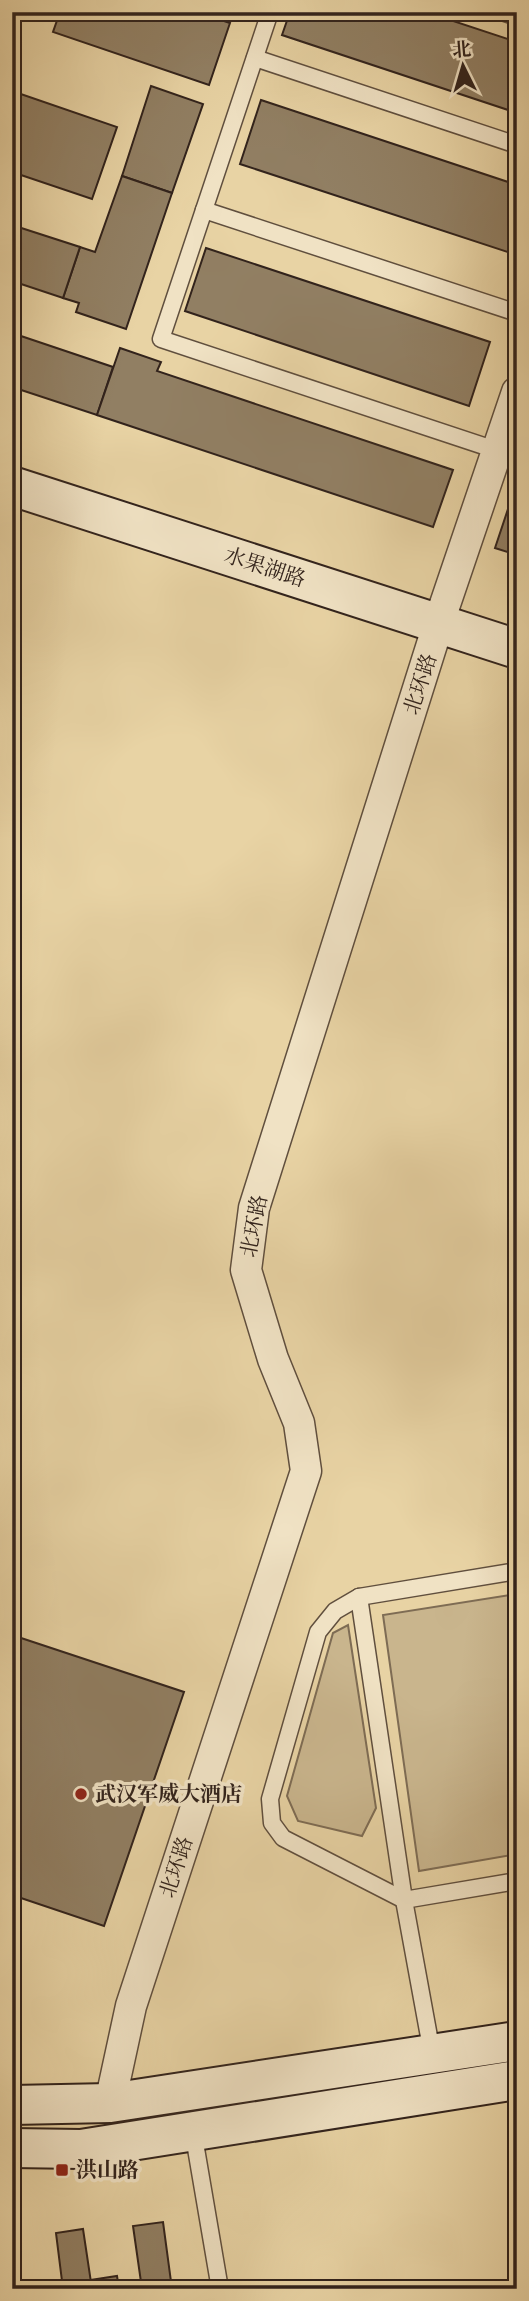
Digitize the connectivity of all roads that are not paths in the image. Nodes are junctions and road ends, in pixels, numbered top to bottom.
1 (502, 12) edge
2 (266, 14) edge
3 (517, 17) edge
4 (255, 58) junction
5 (517, 145) edge
6 (204, 209) junction
7 (517, 313) edge
8 (517, 392) edge
9 (507, 454) edge
10 (12, 486) edge
11 (439, 622) junction
12 (517, 649) edge
13 (517, 1571) edge
14 (359, 1597) junction
15 (517, 1881) edge
16 (404, 1900) junction
17 (517, 2041) edge
18 (432, 2053) junction
19 (517, 2080) edge
20 (110, 2102) junction
21 (12, 2105) edge
22 (192, 2131) junction
23 (12, 2148) edge
24 (220, 2289) edge

1 - 3 lane
2 - 4 lane
4 - 5 lane
4 - 6 lane
6 - 7 lane
6 - 9 lane
8 - 9 street, 北环路
9 - 11 street, 北环路
10 - 11 main road, 水果湖路
11 - 12 main road, 水果湖路
11 - 20 street, 北环路
13 - 14 lane
14 - 16 lane
14 - 16 lane
15 - 16 lane
16 - 18 lane
17 - 18 main road
18 - 20 main road
19 - 22 main road
20 - 21 main road
22 - 23 main road
22 - 24 lane

